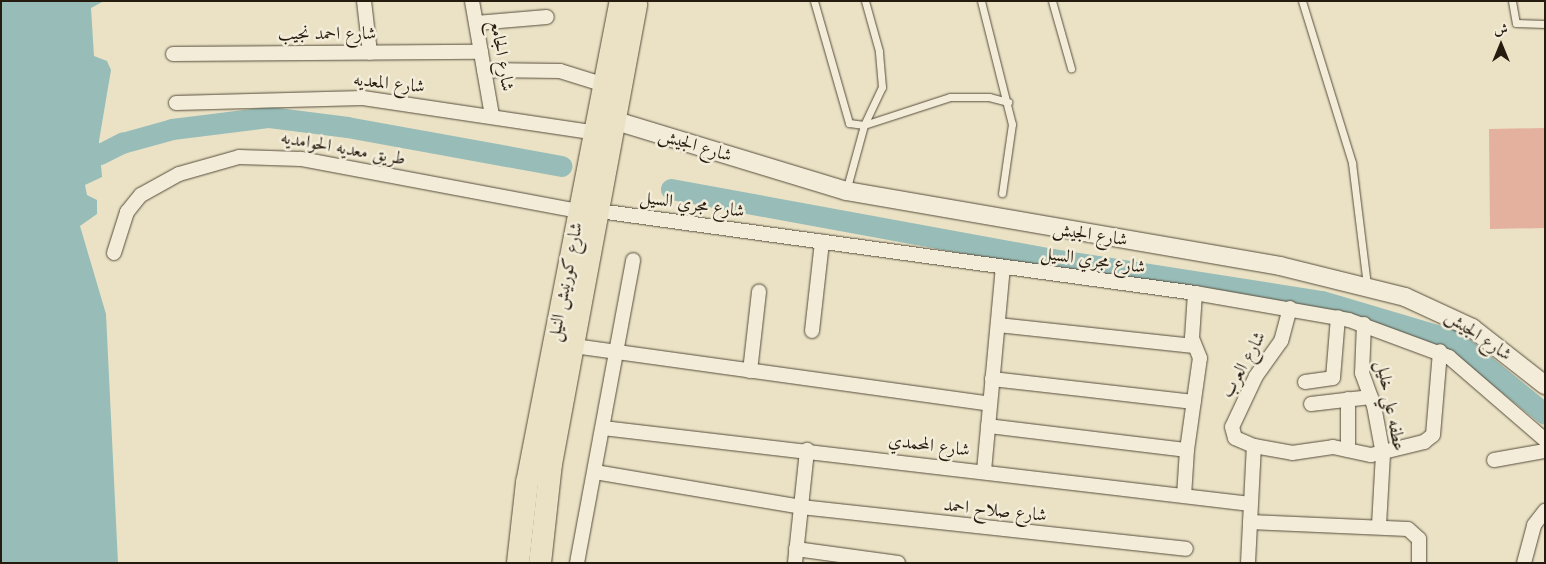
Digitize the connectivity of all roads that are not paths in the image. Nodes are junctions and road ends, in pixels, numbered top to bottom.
1 (364, 1) edge
2 (472, 1) edge
3 (621, 1) edge
4 (636, 1) edge
5 (814, 1) edge
6 (865, 1) edge
7 (980, 1) edge
8 (1052, 1) edge
9 (1302, 1) edge
10 (1512, 1) edge
11 (547, 17) dead end
12 (476, 23) junction
13 (1545, 24) edge
14 (481, 52) junction
15 (370, 53) junction
16 (173, 54) dead end
17 (1071, 68) dead end
18 (484, 70) junction
19 (605, 85) junction
20 (1008, 102) junction
21 (176, 103) dead end
22 (492, 116) junction
23 (616, 121) junction
24 (864, 125) junction
25 (597, 133) junction
26 (846, 192) junction
27 (1002, 193) dead end
28 (590, 211) junction
29 (822, 242) junction
30 (114, 254) dead end
31 (633, 260) dead end
32 (1003, 268) junction
33 (1367, 286) junction
34 (759, 292) dead end
35 (1195, 294) junction
36 (1290, 308) junction
37 (1338, 318) junction
38 (1364, 324) junction
39 (998, 325) junction
40 (812, 331) dead end
41 (574, 346) junction
42 (1194, 346) junction
43 (1440, 351) junction
44 (616, 352) junction
45 (750, 371) junction
46 (992, 379) junction
47 (1305, 382) dead end
48 (1545, 385) edge
49 (1371, 397) junction
50 (1348, 399) junction
51 (1194, 402) junction
52 (990, 404) junction
53 (1311, 404) dead end
54 (988, 426) junction
55 (603, 428) junction
56 (1545, 440) edge
57 (1254, 446) junction
58 (807, 450) junction
59 (1187, 450) junction
60 (1348, 450) junction
61 (1545, 451) edge
62 (1383, 454) junction
63 (1494, 460) dead end
64 (595, 472) junction
65 (984, 472) junction
66 (1184, 496) junction
67 (1251, 504) junction
68 (801, 507) junction
69 (1545, 511) edge
70 (1250, 522) junction
71 (1379, 526) junction
72 (1186, 549) dead end
73 (796, 556) edge
74 (518, 563) edge
75 (540, 563) edge
76 (577, 563) edge
77 (898, 563) edge
78 (1248, 563) edge
79 (1420, 563) edge
80 (1524, 563) edge

1 - 15 street
2 - 12 street, شارع الجامع
3 - 19 highway, شارع كورنيش النيل
4 - 23 highway, شارع كورنيش النيل
5 - 24 lane
6 - 24 lane
7 - 20 lane
8 - 17 lane
9 - 33 lane
10 - 13 lane
11 - 12 street
12 - 14 street, شارع الجامع
14 - 15 street, شارع احمد نجيب
14 - 18 street, شارع الجامع
15 - 16 street, شارع احمد نجيب
18 - 19 street
18 - 22 street, شارع الجامع
19 - 25 highway, شارع كورنيش النيل
20 - 24 lane
20 - 27 lane
21 - 22 street, شارع المعديه
22 - 25 street, شارع المعديه
23 - 26 street, شارع الجيش
23 - 28 highway, شارع كورنيش النيل
24 - 26 lane
25 - 28 highway, شارع كورنيش النيل
26 - 33 street, شارع الجيش
28 - 29 street, شارع مجري السيل
28 - 30 street, طريق معديه الحوامديه
28 - 41 highway, شارع كورنيش النيل
28 - 74 highway, شارع كورنيش النيل
29 - 32 street, شارع مجري السيل
29 - 40 street
31 - 44 street
32 - 35 street, شارع مجري السيل
32 - 39 street
33 - 48 street, شارع الجيش
34 - 45 street
35 - 36 street, شارع مجري السيل
35 - 42 street
36 - 37 street, شارع مجري السيل
36 - 57 street, شارع العرب
37 - 38 street, شارع مجري السيل
37 - 47 street
38 - 43 street, شارع مجري السيل
38 - 49 street, عطفه علي خليل
39 - 42 street
39 - 46 street
41 - 44 street
41 - 75 highway, شارع كورنيش النيل
42 - 51 street
43 - 56 street, شارع مجري السيل
43 - 62 street
44 - 45 street
44 - 55 street
45 - 52 street
46 - 51 street
46 - 52 street
49 - 50 street
49 - 62 street, عطفه علي خليل
50 - 53 street
50 - 60 street
51 - 59 street
52 - 54 street
54 - 59 street
54 - 65 street
55 - 58 street, شارع المحمدي
55 - 64 street
57 - 60 street
57 - 67 street
58 - 65 street, شارع المحمدي
58 - 68 street
59 - 66 street
60 - 62 street
61 - 63 street
62 - 71 street, عطفه علي خليل
64 - 68 street, شارع صلاح احمد
64 - 76 street
65 - 66 street, شارع المحمدي
66 - 67 street, شارع المحمدي
67 - 70 street
68 - 72 street, شارع صلاح احمد
68 - 73 street
69 - 80 street
70 - 71 street
70 - 78 street
71 - 79 street
73 - 77 street

